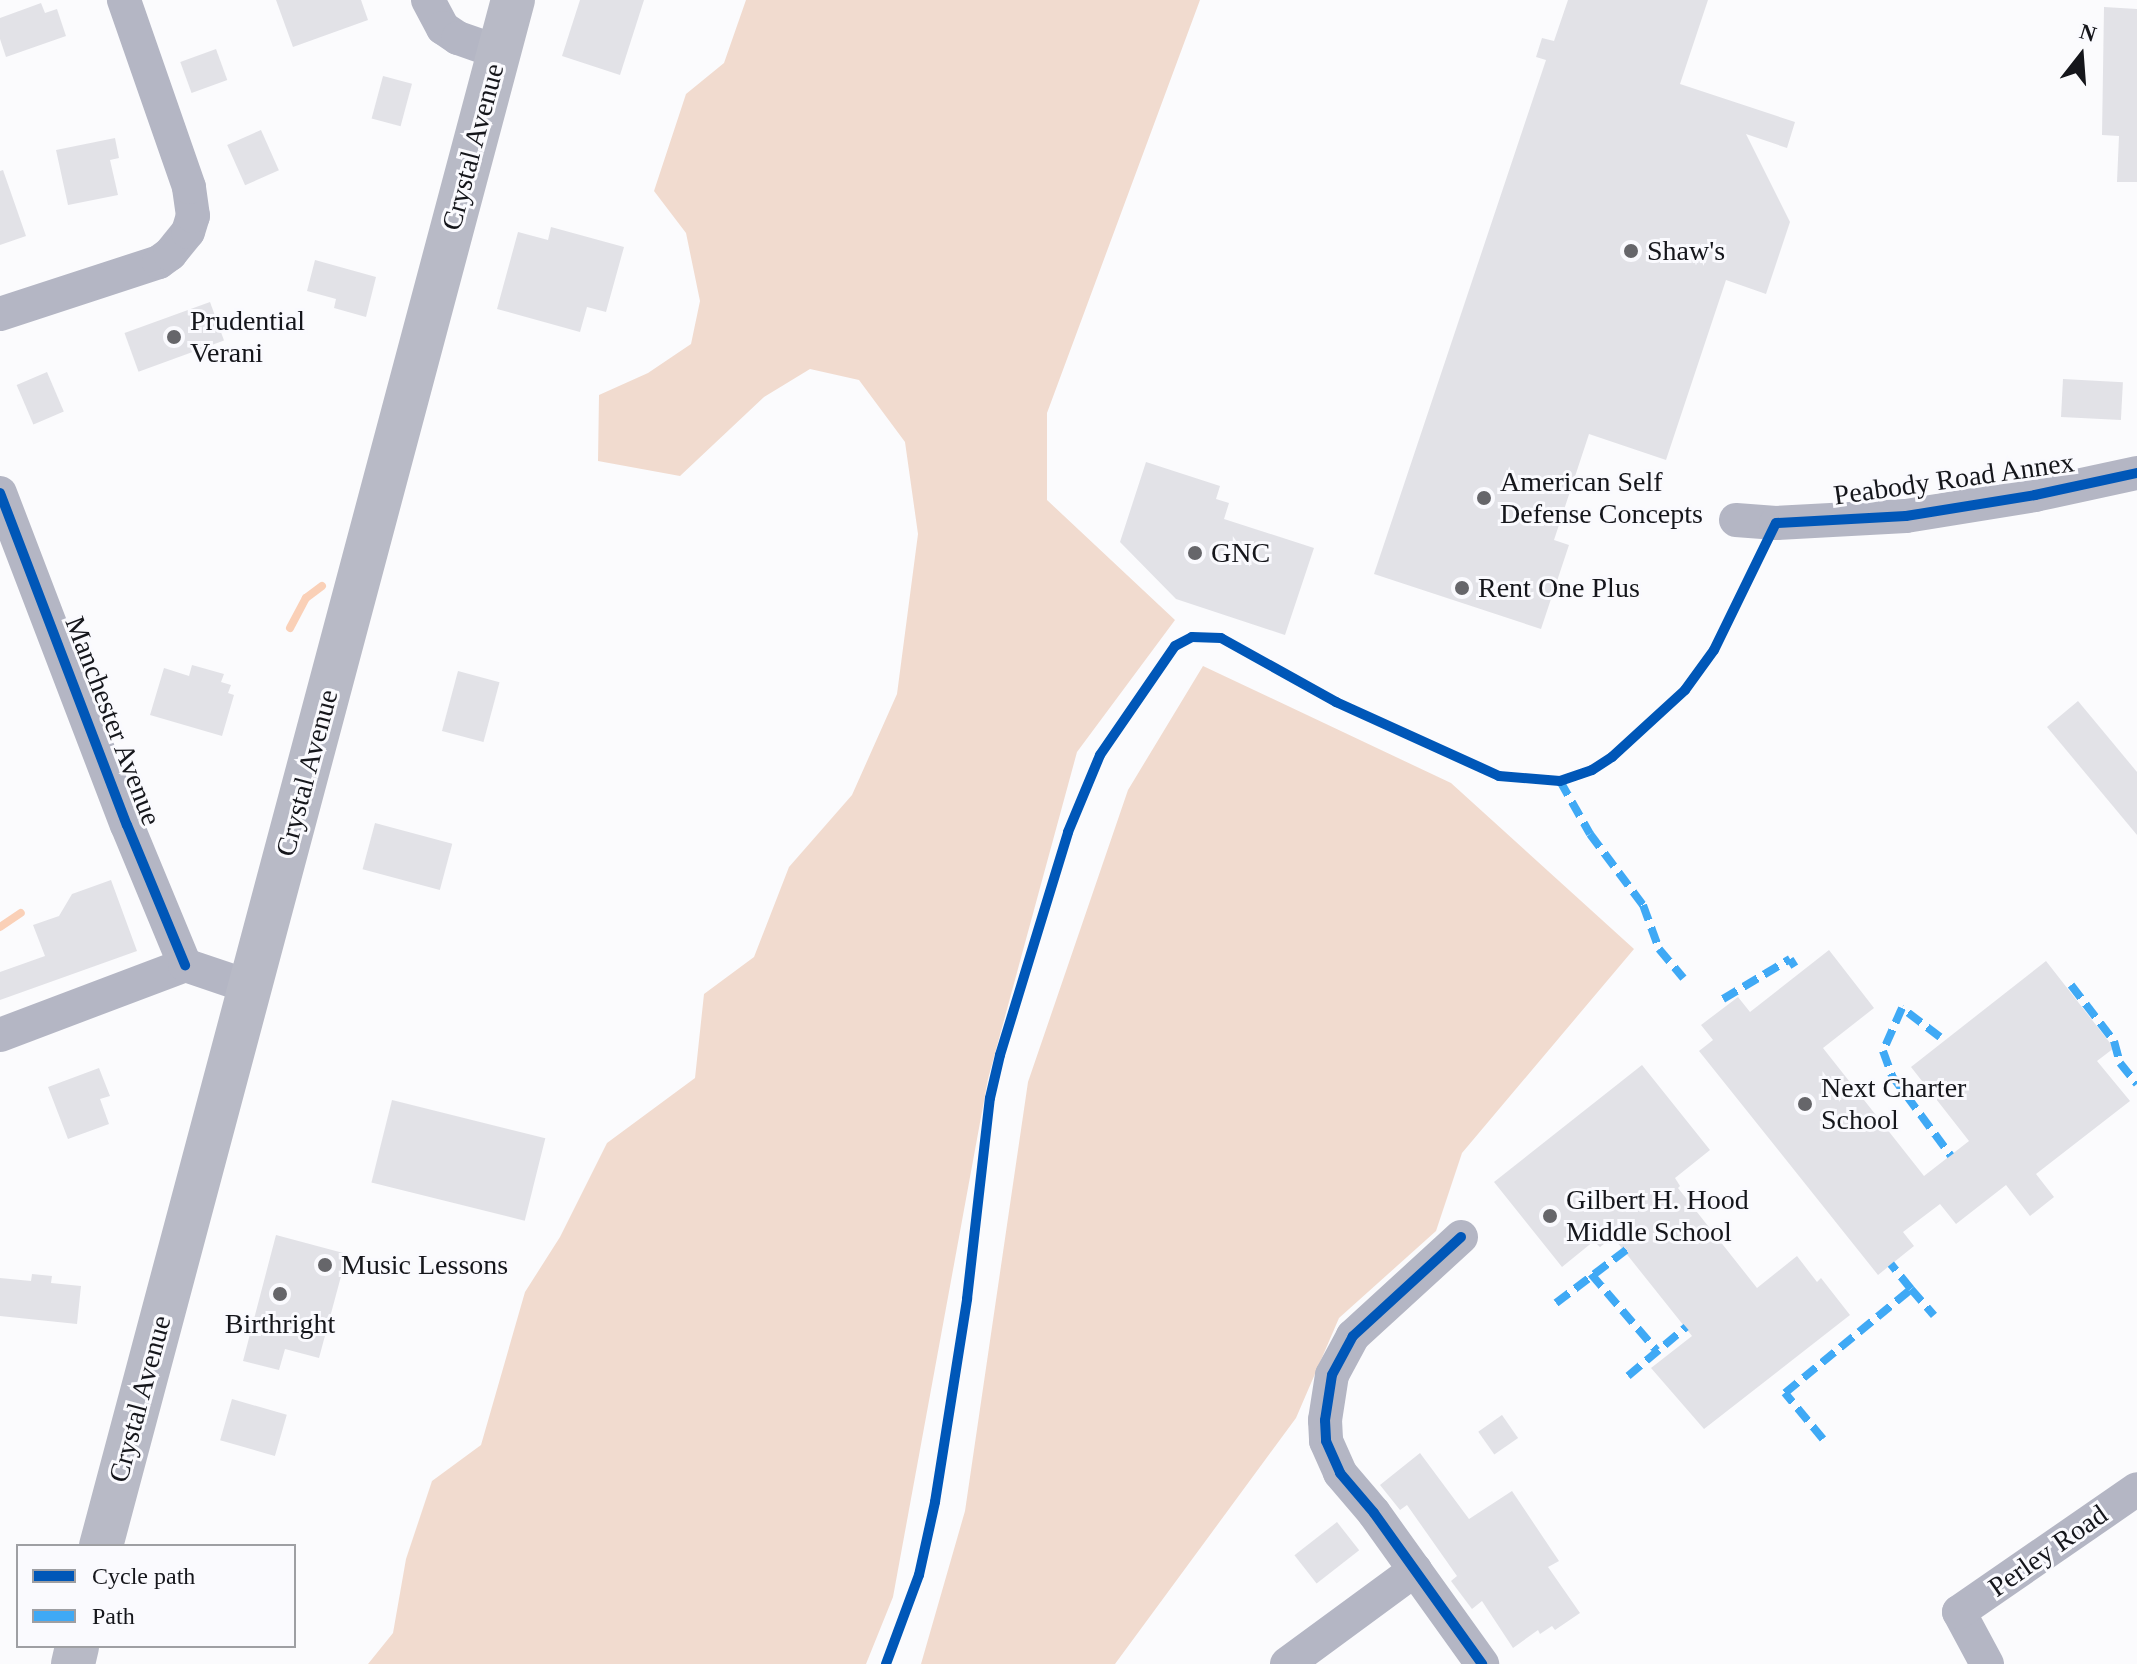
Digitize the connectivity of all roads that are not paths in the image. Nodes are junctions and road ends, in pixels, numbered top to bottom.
1 (124, 0) edge
2 (428, 0) edge
3 (513, 0) edge
4 (498, 52) junction
5 (0, 314) edge
6 (2137, 473) edge
7 (0, 493) edge
8 (1736, 520) dead end
9 (185, 965) junction
10 (250, 987) junction
11 (0, 1035) edge
12 (1461, 1237) dead end
13 (2137, 1489) edge
14 (102, 1544) edge
15 (1415, 1570) junction
16 (1287, 1664) edge
17 (1482, 1664) edge
18 (1987, 1664) edge

1 - 5 street
2 - 4 street
3 - 4 main road, Crystal Avenue
4 - 10 main road, Crystal Avenue
6 - 8 street, Peabody Road Annex
7 - 9 street, Manchester Avenue
9 - 10 street
9 - 11 street
10 - 14 main road, Crystal Avenue
12 - 15 street
13 - 18 street, Perley Road
15 - 16 street
15 - 17 street

